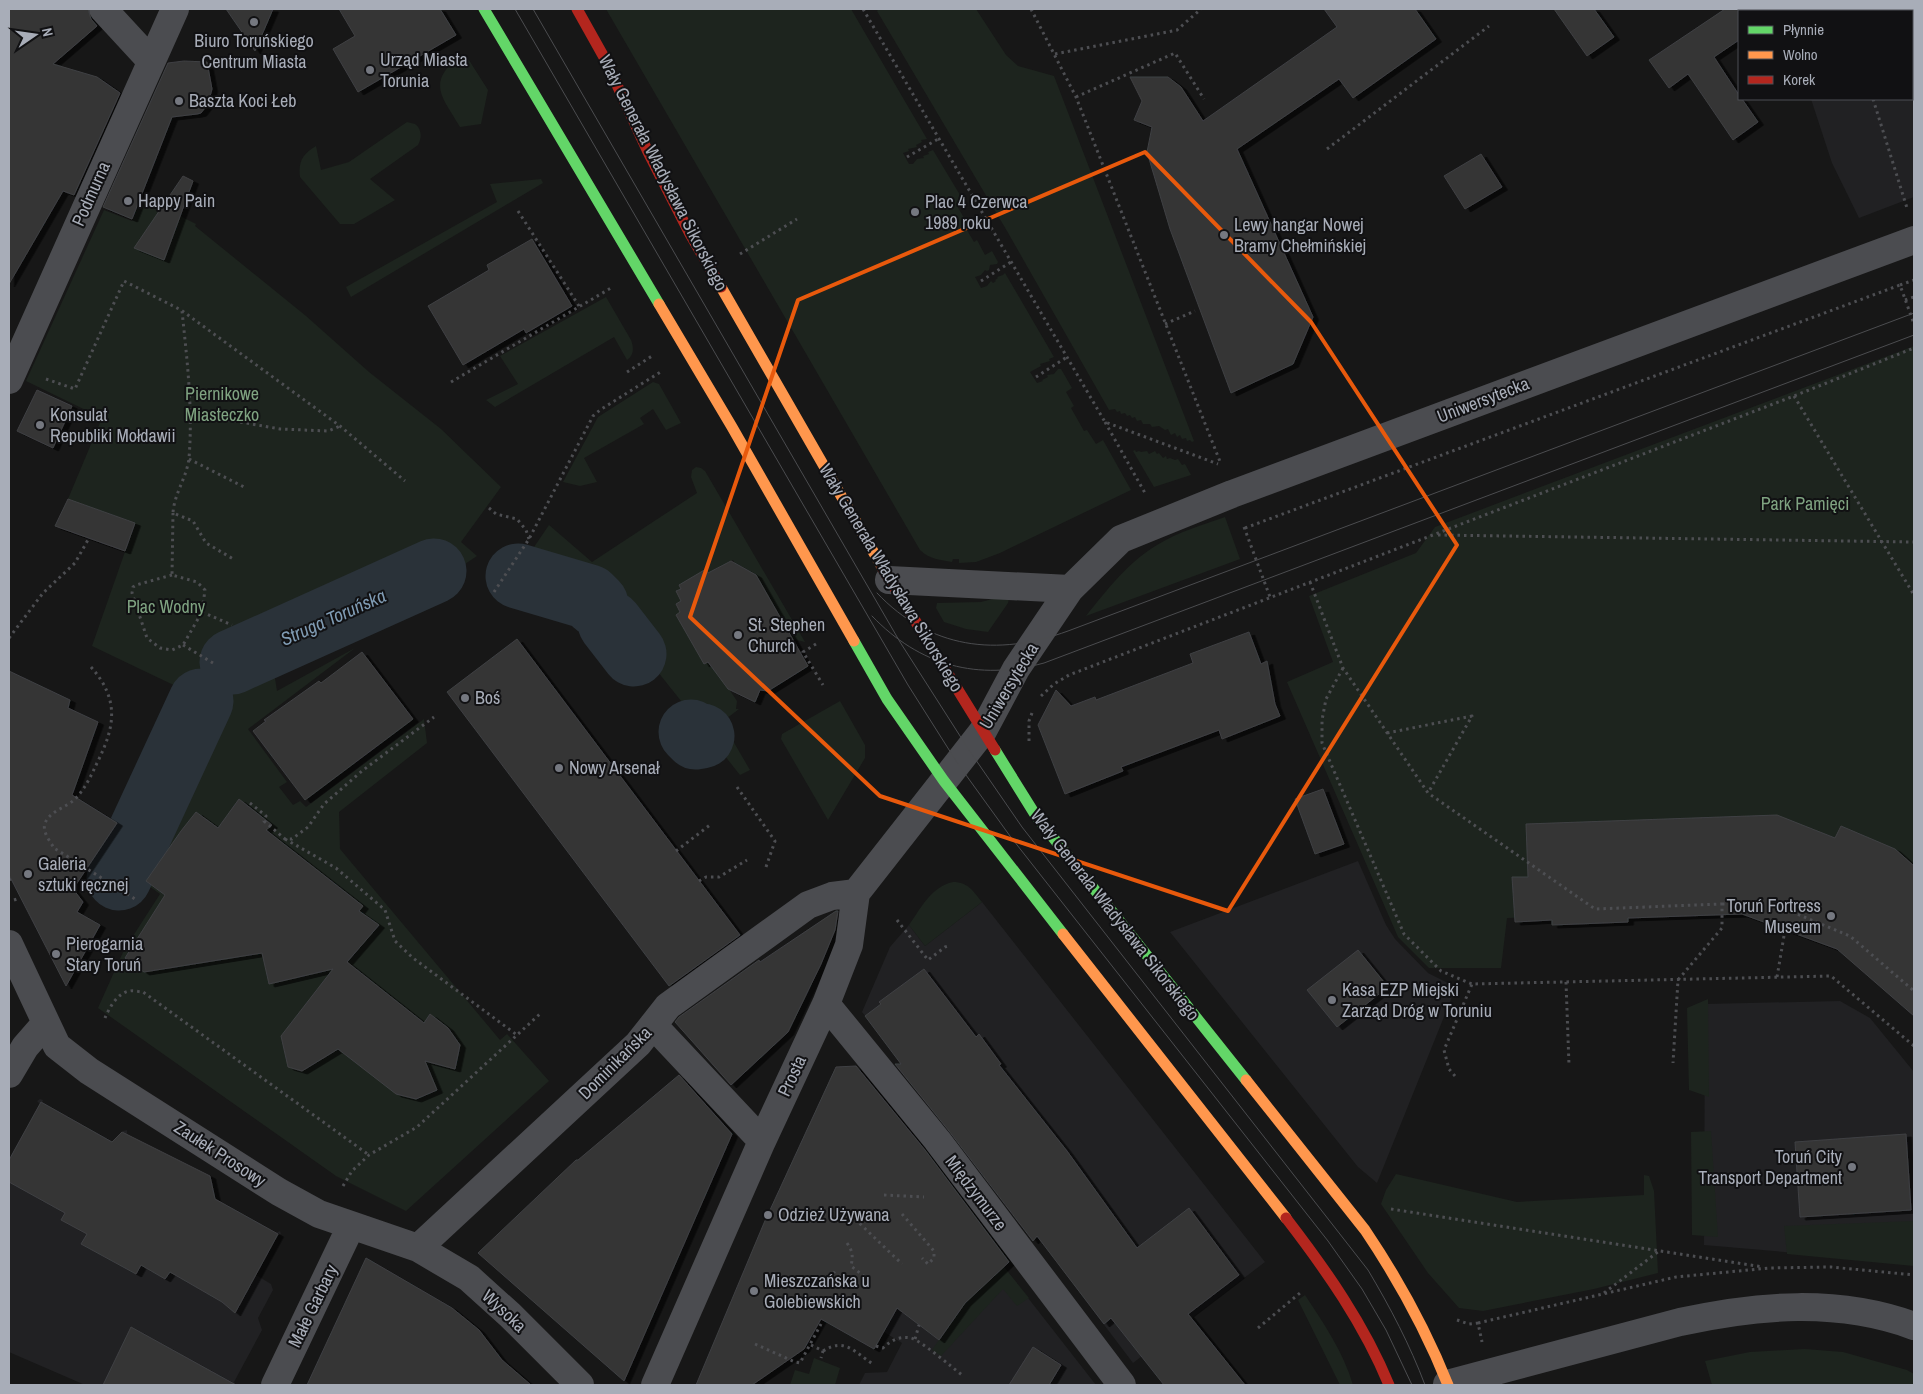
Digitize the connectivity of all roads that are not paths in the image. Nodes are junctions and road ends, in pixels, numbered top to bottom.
1 (103, 9) edge
2 (175, 9) edge
3 (484, 9) edge
4 (577, 9) edge
5 (150, 61) junction
6 (1914, 240) edge
7 (9, 380) edge
8 (889, 580) junction
9 (1070, 589) junction
10 (983, 731) junction
11 (944, 781) junction
12 (856, 894) junction
13 (9, 944) edge
14 (826, 1004) junction
15 (45, 1024) junction
16 (653, 1025) junction
17 (9, 1074) edge
18 (762, 1141) junction
19 (352, 1226) junction
20 (418, 1248) junction
21 (1914, 1326) edge
22 (1447, 1384) edge
23 (275, 1385) edge
24 (580, 1385) edge
25 (655, 1385) edge
26 (1122, 1385) edge
27 (1389, 1385) edge

1 - 5 street
2 - 5 street, Podmurna
3 - 11 street
4 - 8 street, Wały Generała Władysława Sikorskiego
5 - 7 street, Podmurna
6 - 9 street, Uniwersytecka
8 - 9 street
8 - 10 street, Wały Generała Władysława Sikorskiego
9 - 10 street, Uniwersytecka
10 - 11 street, Uniwersytecka
10 - 22 street, Wały Generała Władysława Sikorskiego
11 - 12 street
11 - 27 street
12 - 14 street, Prosta
12 - 16 street, Dominikańska
13 - 15 street, Zaułek Prosowy
14 - 18 street, Prosta
14 - 26 street, Międzymurze
15 - 17 street
15 - 19 street, Zaułek Prosowy
16 - 18 street
16 - 20 street, Dominikańska
18 - 25 street, Prosta
19 - 20 street, Zaułek Prosowy
19 - 23 street, Małe Garbary
20 - 24 street, Wysoka
21 - 22 street, Wały Generała Władysława Sikorskiego

